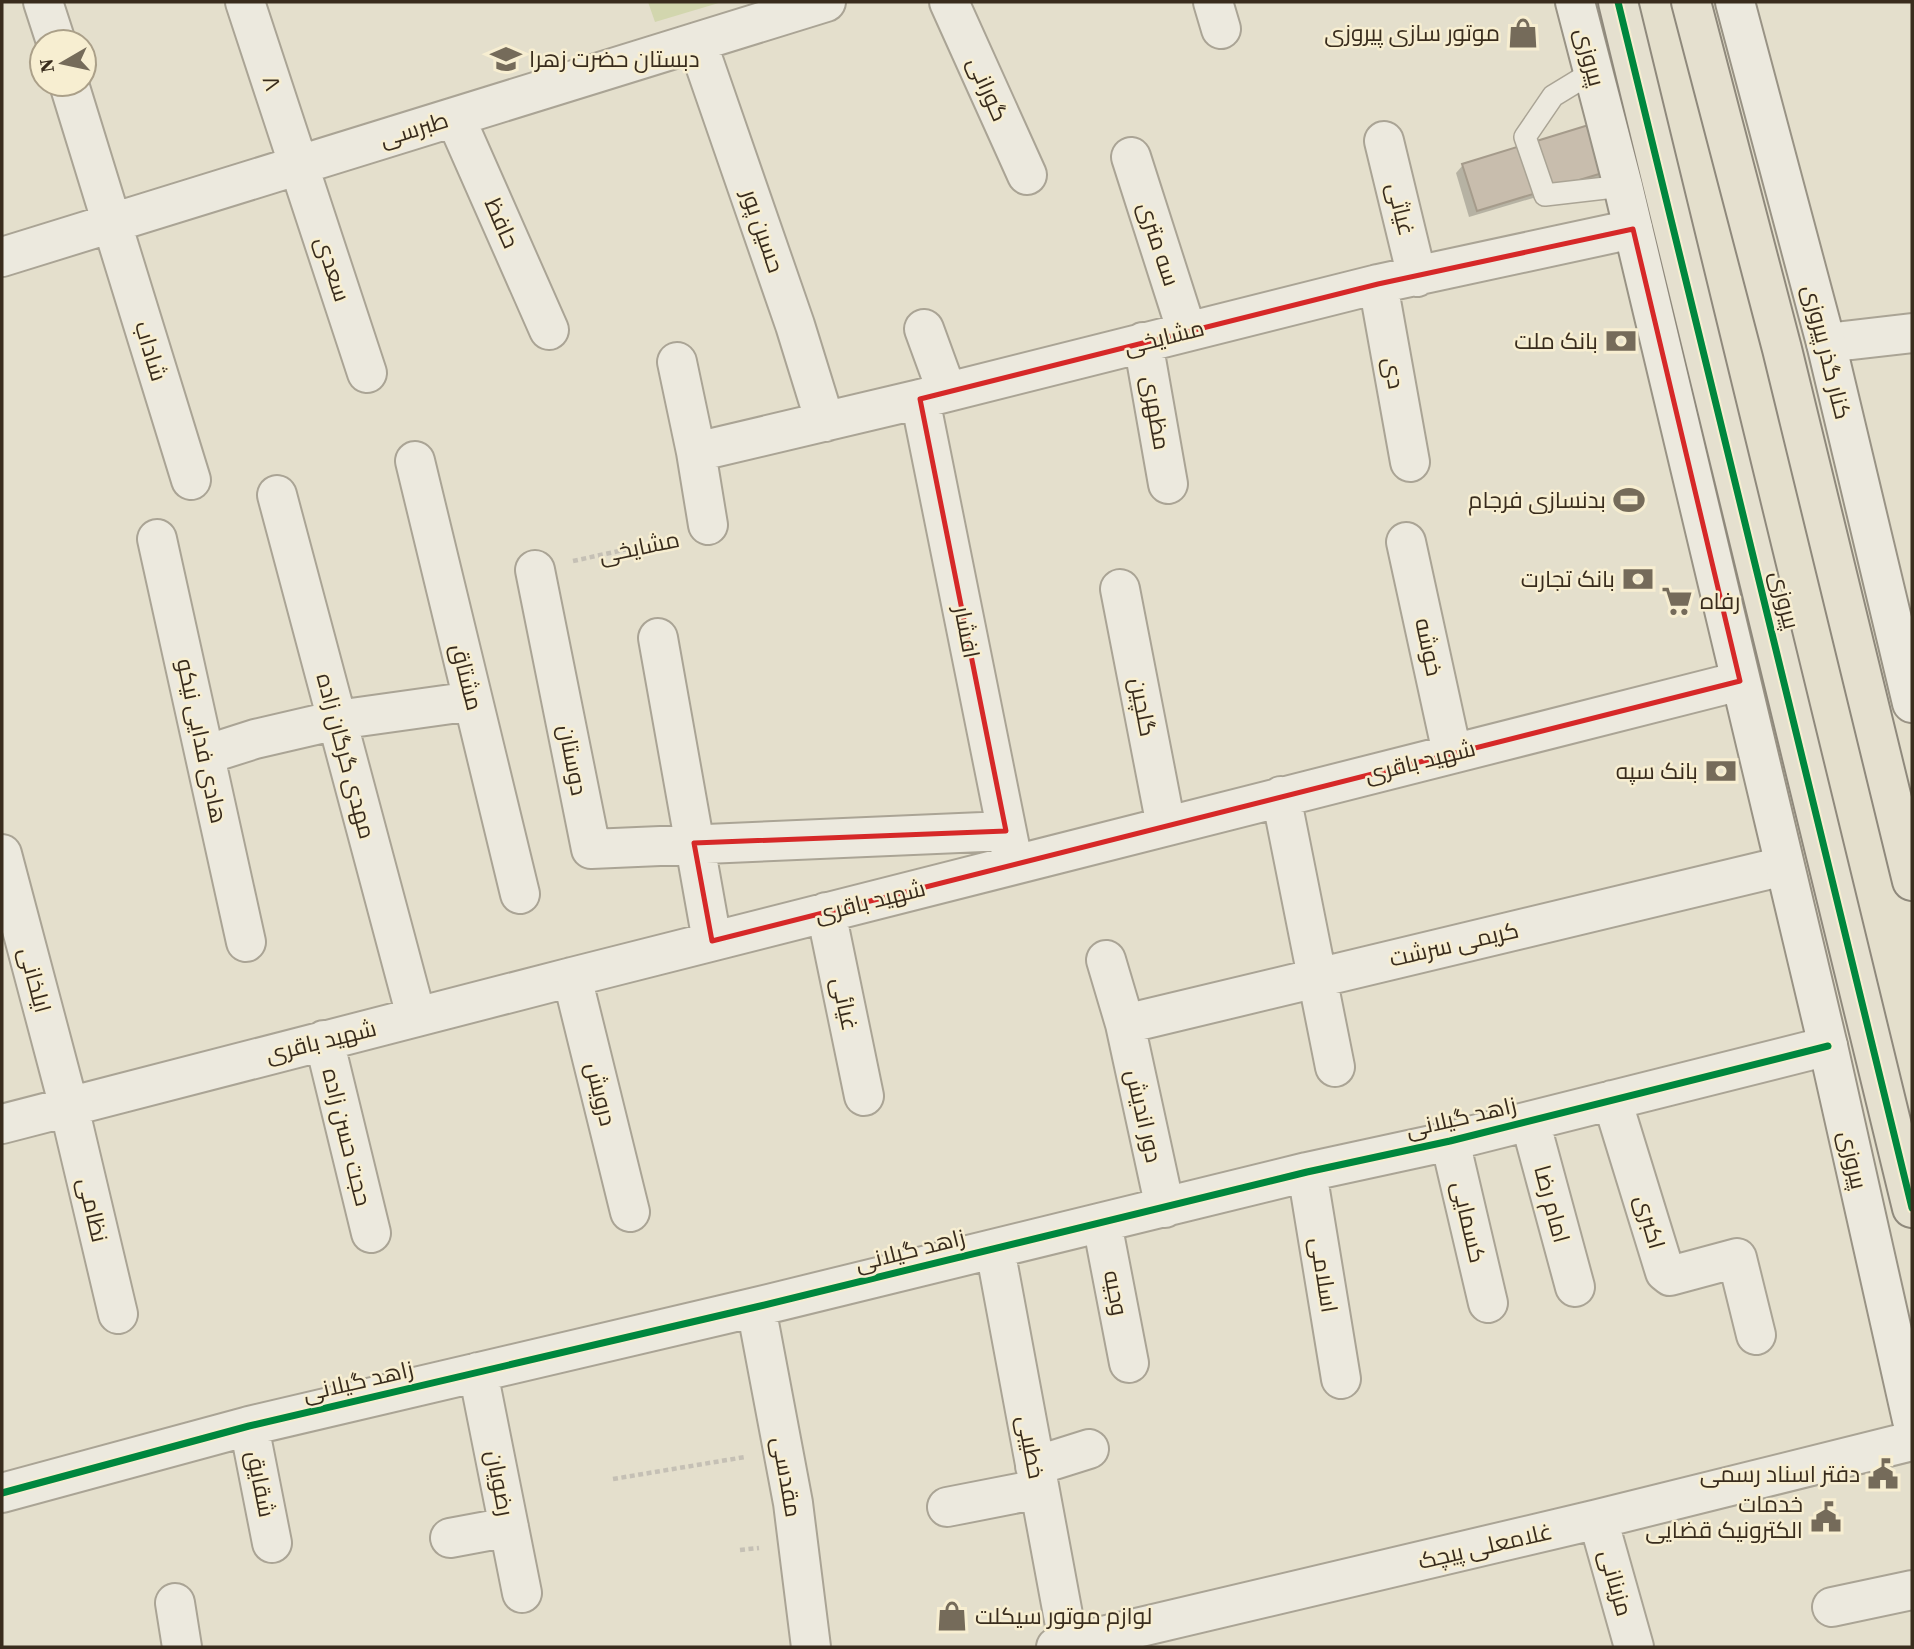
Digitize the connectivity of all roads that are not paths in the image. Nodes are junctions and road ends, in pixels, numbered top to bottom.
1 (43, 2) edge
2 (246, 2) edge
3 (826, 2) edge
4 (949, 2) edge
5 (1575, 2) edge
6 (1618, 2) edge
7 (1691, 2) edge
8 (1735, 2) edge
9 (51, 28) edge
10 (697, 42) junction
11 (1632, 58) junction
12 (1593, 70) junction
13 (73, 98) edge
14 (455, 117) junction
15 (1384, 141) dead end
16 (1130, 157) dead end
17 (299, 164) junction
18 (1027, 175) dead end
19 (1623, 186) junction
20 (112, 222) junction
21 (1633, 229) junction
22 (2, 257) edge
23 (1417, 277) junction
24 (1378, 284) junction
25 (924, 329) dead end
26 (549, 330) dead end
27 (1186, 332) junction
28 (1912, 333) edge
29 (1143, 342) junction
30 (1826, 344) junction
31 (677, 362) dead end
32 (367, 373) dead end
33 (934, 395) junction
34 (825, 422) junction
35 (696, 452) junction
36 (415, 461) dead end
37 (1410, 462) dead end
38 (191, 480) dead end
39 (1168, 484) dead end
40 (277, 495) dead end
41 (708, 525) road end
42 (157, 539) dead end
43 (1406, 541) dead end
44 (535, 570) road end
45 (1120, 589) dead end
46 (658, 638) dead end
47 (1782, 669) junction
48 (1740, 681) junction
49 (473, 701) junction
50 (1912, 703) edge
51 (337, 720) junction
52 (1452, 752) junction
53 (205, 755) junction
54 (1281, 796) junction
55 (1166, 826) junction
56 (694, 843) junction
57 (1010, 848) junction
58 (2, 854) edge
59 (1827, 856) junction
60 (1784, 866) junction
61 (1912, 881) edge
62 (520, 894) dead end
63 (826, 912) junction
64 (712, 941) junction
65 (246, 942) dead end
66 (1106, 960) dead end
67 (572, 976) junction
68 (1317, 976) junction
69 (416, 1017) junction
70 (1125, 1024) junction
71 (1871, 1038) junction
72 (324, 1040) junction
73 (1828, 1046) junction
74 (1335, 1067) dead end
75 (864, 1096) dead end
76 (1612, 1100) junction
77 (69, 1107) junction
78 (1530, 1121) junction
79 (2, 1124) edge
80 (1450, 1141) junction
81 (1307, 1172) junction
82 (1166, 1208) junction
83 (1912, 1208) edge
84 (630, 1212) dead end
85 (1102, 1223) junction
86 (371, 1233) dead end
87 (995, 1250) junction
88 (1575, 1287) dead end
89 (1488, 1303) dead end
90 (756, 1307) junction
91 (118, 1314) dead end
92 (1756, 1335) dead end
93 (1129, 1363) dead end
94 (478, 1372) junction
95 (1341, 1379) dead end
96 (1912, 1420) edge
97 (249, 1426) junction
98 (1912, 1441) edge
99 (1090, 1449) dead end
100 (1037, 1477) junction
101 (2, 1493) edge
102 (947, 1507) dead end
103 (1598, 1519) junction
104 (509, 1527) junction
105 (450, 1538) dead end
106 (272, 1543) dead end
107 (1912, 1590) edge
108 (522, 1593) dead end
109 (175, 1603) dead end
110 (1832, 1607) dead end
111 (1064, 1646) edge
112 (182, 1647) edge
113 (811, 1647) edge
114 (1634, 1647) edge

1 - 9 street
2 - 17 street, ۸
3 - 10 street, طبرسی
4 - 18 street, گورانی
5 - 12 street, پیروزی
6 - 11 main road, پیروزی
7 - 61 main road
8 - 30 street, کنار گذر پیروزی
10 - 14 street, طبرسی
10 - 34 street, حسین پور
11 - 12 lane
11 - 47 main road, پیروزی
12 - 19 street, پیروزی
12 - 19 lane
13 - 20 street, شاداب
14 - 17 street, طبرسی
14 - 26 street, حافظ
15 - 23 street, غیاثی
16 - 27 street, سه متری
17 - 20 street, طبرسی
17 - 32 street, سعدی
19 - 21 street, پیروزی
20 - 22 street, طبرسی
20 - 38 street, شاداب
21 - 23 street, مشایخی
21 - 48 street, پیروزی
23 - 24 street, مشایخی
24 - 27 street, مشایخی
24 - 37 street, دی
25 - 33 street, افشار
27 - 29 street, مشایخی
28 - 30 street
29 - 33 street, مشایخی
29 - 39 street, مظهری
30 - 50 street, کنار گذر پیروزی
31 - 35 street, مشایخی
33 - 34 street, مشایخی
33 - 57 street, افشار
34 - 35 street, مشایخی
35 - 41 street, مشایخی
36 - 49 street, مشتاق
40 - 51 street, مهدی گرگان زاده
42 - 53 street, هادی فدایی نیکو
43 - 52 street, خوشه
44 - 56 street, دوستان
45 - 55 street, گلچین
46 - 56 street
47 - 48 street, شهید باقری
47 - 59 main road, پیروزی
48 - 52 street, شهید باقری
48 - 60 street, پیروزی
49 - 51 street
49 - 62 street, مشتاق
51 - 53 street
51 - 69 street, مهدی گرگان زاده
52 - 54 street, شهید باقری
53 - 65 street, هادی فدایی نیکو
54 - 55 street, شهید باقری
54 - 68 street
55 - 57 street, شهید باقری
56 - 57 street, دوستان
56 - 64 street
57 - 63 street, شهید باقری
58 - 77 street, ایلخانی
59 - 60 street, کریمی سرشت
59 - 71 main road, پیروزی
60 - 68 street, کریمی سرشت
60 - 73 street, پیروزی
63 - 64 street, شهید باقری
63 - 75 street, غیائی
64 - 67 street, شهید باقری
66 - 70 street, دور اندیش
67 - 69 street, شهید باقری
67 - 84 street, درویش
68 - 70 street, کریمی سرشت
68 - 74 street
69 - 72 street, شهید باقری
70 - 82 street, دور اندیش
71 - 73 street, زاهد گیلانی
71 - 83 main road, پیروزی
72 - 77 street, شهید باقری
72 - 86 street, حجت حسن زاده
73 - 76 street, زاهد گیلانی
73 - 96 street, پیروزی
76 - 78 street, زاهد گیلانی
76 - 92 street, اکبری
77 - 79 street, شهید باقری
77 - 91 street, نظامی
78 - 80 street, زاهد گیلانی
78 - 88 street, امام رضا
80 - 81 street, زاهد گیلانی
80 - 89 street, کسمایی
81 - 82 street, زاهد گیلانی
81 - 95 street, اسلامی
82 - 85 street, زاهد گیلانی
85 - 87 street, زاهد گیلانی
85 - 93 street, وجیه
87 - 90 street, زاهد گیلانی
87 - 100 street, خطیبی
90 - 94 street, زاهد گیلانی
90 - 113 street, مقدسی
94 - 97 street, زاهد گیلانی
94 - 104 street, رضویان
97 - 101 street, زاهد گیلانی
97 - 106 street, شقایق
98 - 103 street, غلامعلی پیچک
99 - 100 street
100 - 102 street
100 - 111 street, خطیبی
103 - 111 street, غلامعلی پیچک
103 - 114 street, مزینانی
104 - 105 street
104 - 108 street, رضویان
107 - 110 street
109 - 112 street

